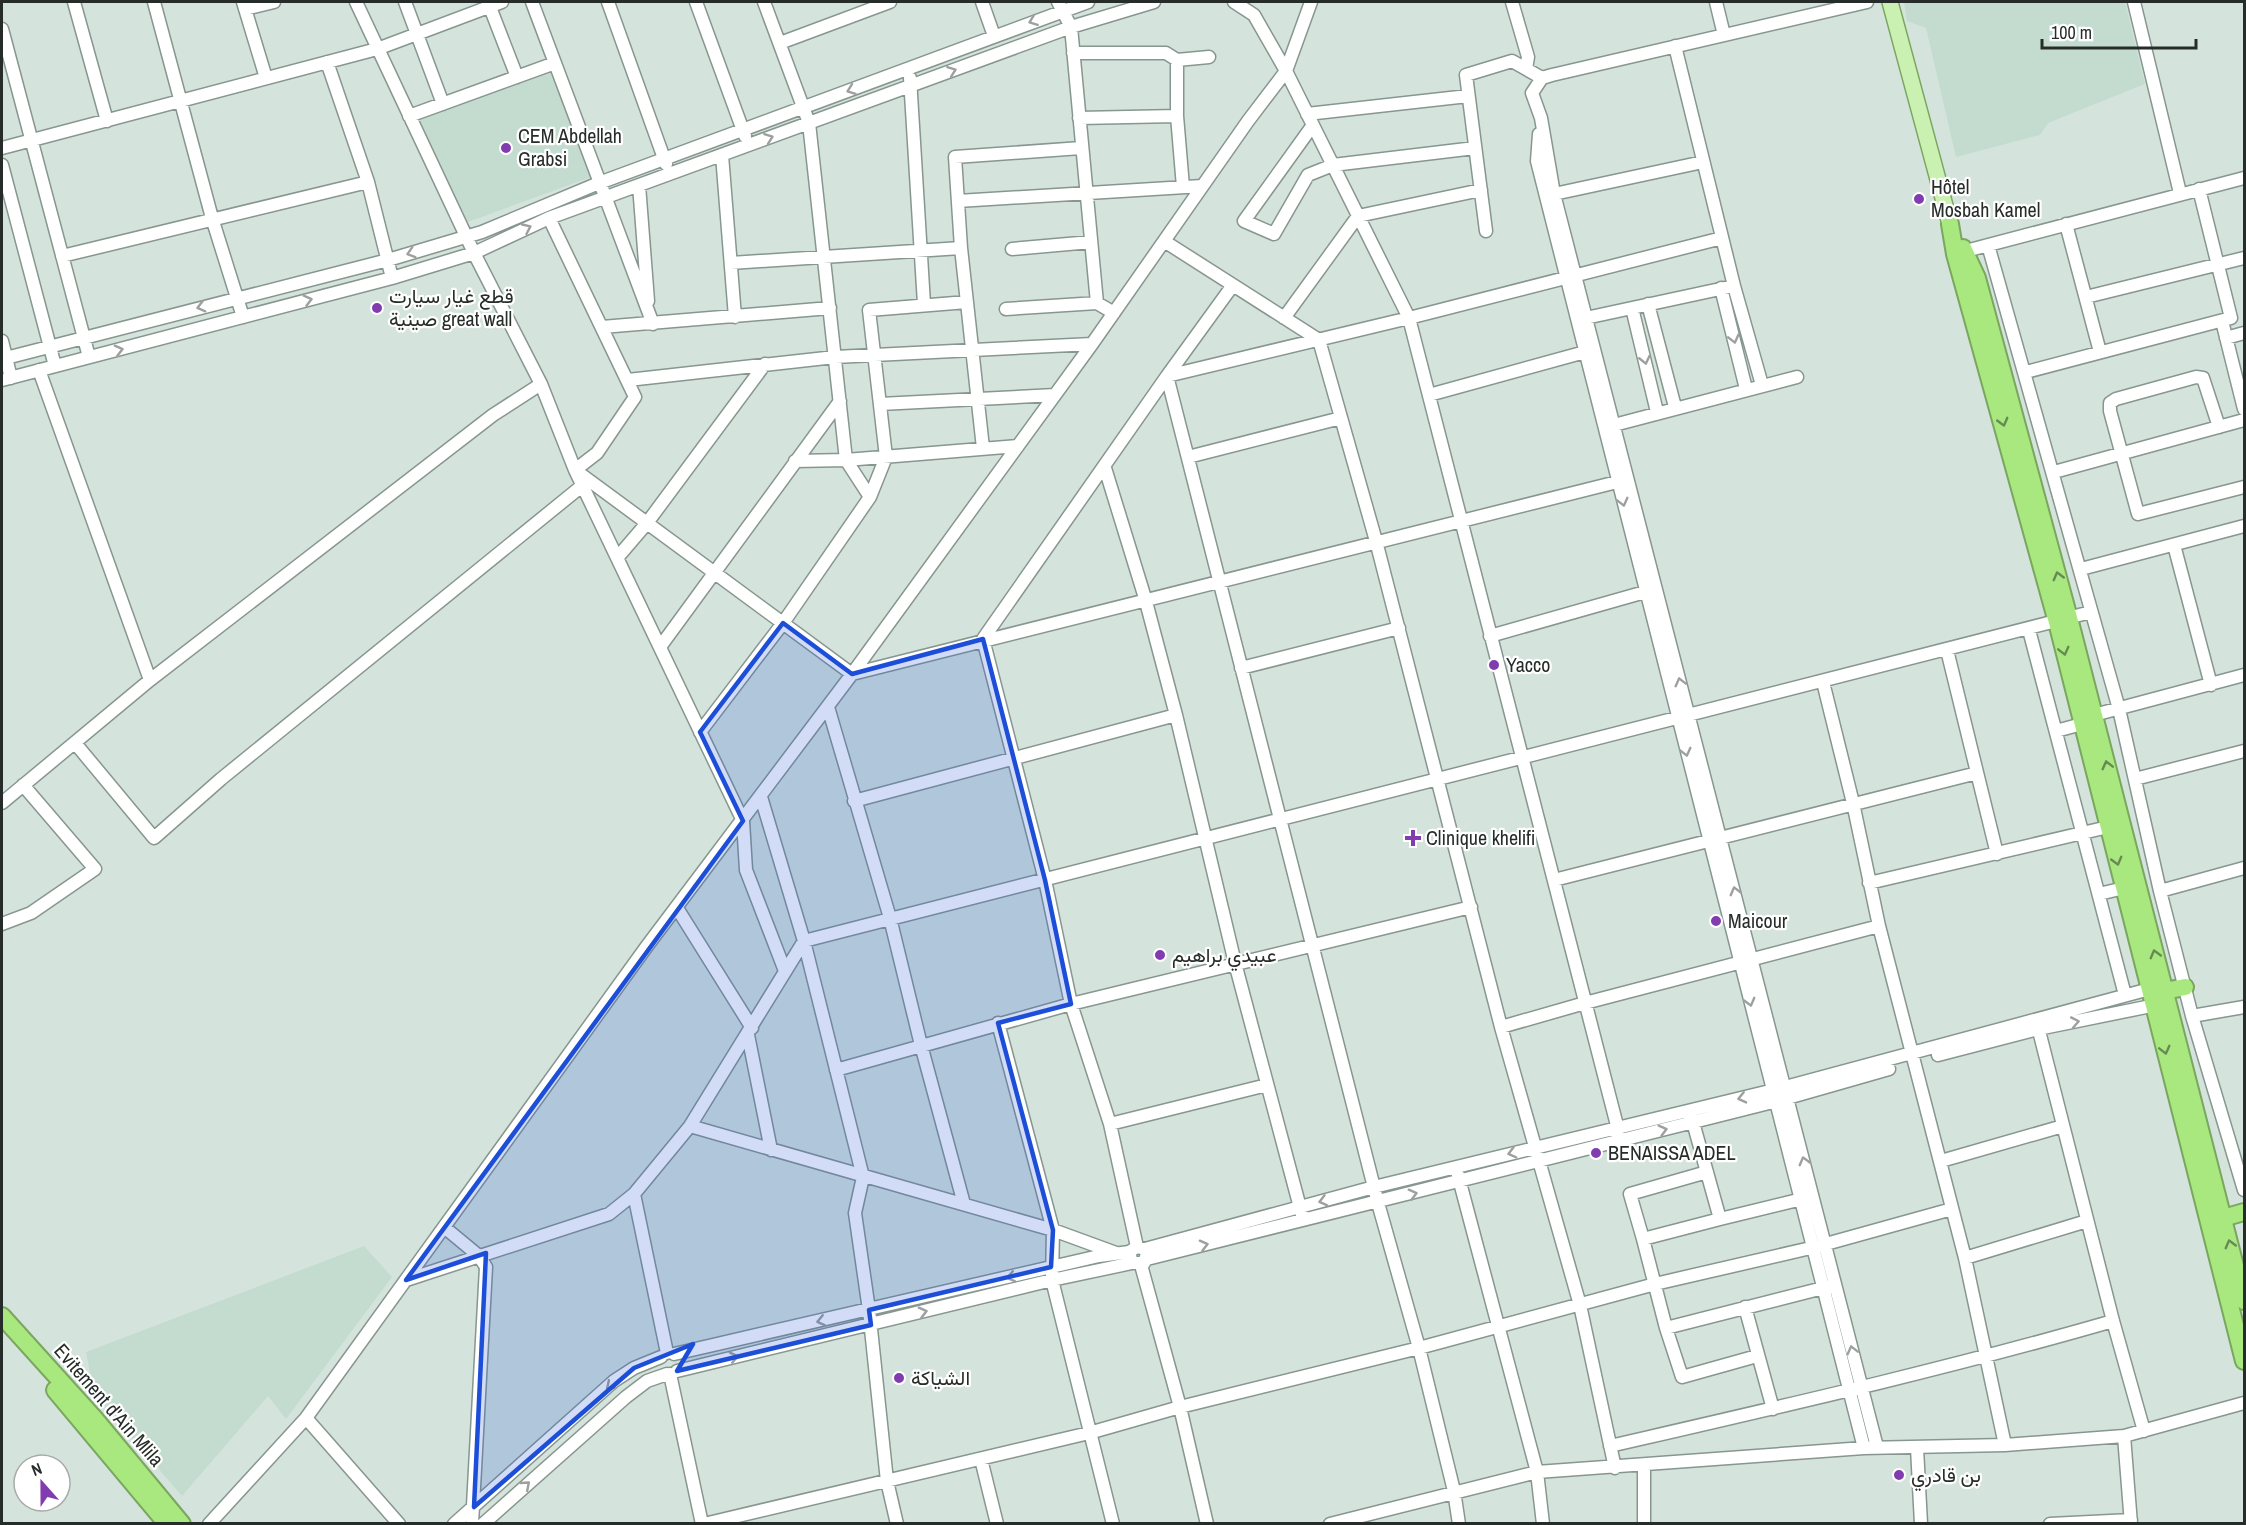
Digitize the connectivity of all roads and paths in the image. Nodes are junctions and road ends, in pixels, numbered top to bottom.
1 (74, 2) edge
2 (154, 2) edge
3 (274, 2) edge
4 (356, 2) edge
5 (405, 2) edge
6 (502, 2) edge
7 (532, 2) edge
8 (608, 2) edge
9 (696, 2) edge
10 (764, 2) edge
11 (890, 2) edge
12 (982, 2) edge
13 (1088, 2) edge
14 (1154, 2) edge
15 (1234, 2) edge
16 (1311, 2) edge
17 (1512, 2) edge
18 (1716, 2) edge
19 (1868, 2) edge
20 (1890, 2) edge
21 (2134, 2) edge
22 (489, 4) edge
23 (244, 5) edge
24 (1060, 6) edge
25 (1071, 27) junction
26 (2, 32) edge
27 (416, 34) junction
28 (1724, 34) junction
29 (994, 36) junction
30 (780, 43) junction
31 (1675, 46) junction
32 (377, 49) junction
33 (1074, 53) junction
34 (1209, 57) dead end
35 (1177, 60) junction
36 (327, 62) junction
37 (555, 63) junction
38 (908, 69) junction
39 (1526, 69) junction
40 (1286, 71) junction
41 (517, 77) junction
42 (266, 78) junction
43 (1542, 78) junction
44 (912, 85) junction
45 (1468, 96) junction
46 (180, 101) junction
47 (443, 104) junction
48 (805, 106) junction
49 (409, 116) junction
50 (1177, 116) junction
51 (1079, 118) junction
52 (1541, 118) junction
53 (1310, 119) junction
54 (108, 121) junction
55 (809, 123) junction
56 (743, 130) junction
57 (32, 140) junction
58 (748, 145) junction
59 (1081, 147) junction
60 (2, 148) edge
61 (1475, 148) junction
62 (722, 155) junction
63 (664, 159) junction
64 (1703, 162) junction
65 (2, 165) edge
66 (1333, 165) junction
67 (669, 174) junction
68 (2244, 178) edge
69 (368, 182) junction
70 (599, 183) junction
71 (639, 185) junction
72 (1202, 186) junction
73 (1184, 187) junction
74 (2199, 189) junction
75 (1481, 190) junction
76 (1089, 193) junction
77 (2180, 193) junction
78 (1554, 194) junction
79 (604, 198) junction
80 (958, 201) junction
81 (1358, 216) junction
82 (212, 218) junction
83 (549, 218) junction
84 (1950, 224) joint
85 (2066, 224) junction
86 (1486, 231) dead end
87 (467, 236) junction
88 (1722, 238) junction
89 (1164, 241) junction
90 (1091, 242) junction
91 (1988, 245) junction
92 (961, 248) junction
93 (1012, 249) dead end
94 (922, 250) junction
95 (474, 253) junction
96 (1960, 253) junction
97 (62, 256) junction
98 (824, 256) junction
99 (2244, 258) edge
100 (388, 260) junction
101 (731, 263) junction
102 (2218, 264) junction
103 (1571, 276) junction
104 (392, 278) junction
105 (1233, 285) junction
106 (1727, 287) junction
107 (237, 297) junction
108 (2086, 297) junction
109 (968, 302) junction
110 (1097, 303) junction
111 (924, 304) junction
112 (1648, 304) junction
113 (830, 308) junction
114 (1632, 308) junction
115 (1006, 309) dead end
116 (1113, 314) junction
117 (735, 316) junction
118 (243, 317) junction
119 (1284, 318) junction
120 (1409, 318) junction
121 (1581, 319) junction
122 (651, 320) junction
123 (2222, 321) junction
124 (602, 327) junction
125 (2244, 333) edge
126 (83, 337) junction
127 (2226, 338) junction
128 (1319, 340) junction
129 (2, 341) edge
130 (1092, 345) junction
131 (50, 346) junction
132 (974, 350) junction
133 (1585, 352) junction
134 (2100, 352) junction
135 (874, 355) junction
136 (89, 357) junction
137 (835, 357) junction
138 (4, 358) edge
139 (765, 364) junction
140 (55, 366) junction
141 (39, 370) junction
142 (2026, 372) junction
143 (1167, 376) junction
144 (1797, 377) dead end
145 (6, 379) edge
146 (628, 381) junction
147 (541, 384) junction
148 (1762, 385) junction
149 (1746, 389) junction
150 (1055, 395) junction
151 (1428, 395) junction
152 (978, 398) junction
153 (840, 401) junction
154 (880, 404) junction
155 (1675, 407) junction
156 (2244, 409) edge
157 (1657, 412) junction
158 (1341, 418) junction
159 (2244, 420) edge
160 (1614, 424) junction
161 (2219, 427) junction
162 (1018, 446) junction
163 (983, 448) junction
164 (2121, 454) junction
165 (886, 456) junction
166 (1188, 457) junction
167 (795, 460) junction
168 (846, 460) junction
169 (1105, 468) junction
170 (575, 470) junction
171 (2054, 472) junction
172 (586, 482) junction
173 (1617, 482) junction
174 (2244, 487) edge
175 (870, 497) junction
176 (1461, 520) junction
177 (647, 523) junction
178 (2244, 527) edge
179 (1376, 541) junction
180 (2174, 545) junction
181 (617, 558) junction
182 (2081, 569) junction
183 (716, 573) junction
184 (1220, 581) junction
185 (1645, 592) junction
186 (1145, 598) junction
187 (2091, 612) junction
188 (2063, 620) junction
189 (783, 623) junction
190 (1399, 628) junction
191 (2029, 630) junction
192 (1490, 636) junction
193 (983, 639) junction
194 (660, 647) junction
195 (1947, 650) junction
196 (1241, 668) junction
197 (852, 674) junction
198 (2244, 675) edge
199 (150, 680) junction
200 (1823, 682) junction
201 (2211, 685) junction
202 (828, 706) junction
203 (2119, 709) junction
204 (1176, 715) junction
205 (1683, 717) junction
206 (2088, 719) junction
207 (2056, 731) junction
208 (700, 732) junction
209 (75, 742) junction
210 (2244, 751) edge
211 (1522, 759) junction
212 (1015, 760) junction
213 (1977, 773) junction
214 (2134, 779) junction
215 (1439, 780) junction
216 (23, 785) junction
217 (761, 797) junction
218 (854, 801) junction
219 (2, 803) edge
220 (1853, 803) junction
221 (1279, 820) junction
222 (743, 821) junction
223 (2108, 827) junction
224 (2083, 834) junction
225 (1205, 837) junction
226 (1715, 838) junction
227 (1997, 854) junction
228 (2244, 868) edge
229 (1046, 880) junction
230 (1554, 880) junction
231 (1869, 883) junction
232 (2124, 888) junction
233 (2160, 891) junction
234 (2099, 894) junction
235 (1471, 907) junction
236 (677, 908) junction
237 (890, 918) junction
238 (2, 924) edge
239 (1879, 926) junction
240 (804, 941) junction
241 (1312, 945) junction
242 (1752, 958) junction
243 (1235, 963) junction
244 (1740, 963) junction
245 (785, 971) junction
246 (2185, 987) junction
247 (2125, 995) junction
248 (2160, 995) junction
249 (1585, 1003) junction
250 (1071, 1004) junction
251 (2244, 1007) edge
252 (2192, 1016) junction
253 (998, 1023) junction
254 (2037, 1024) junction
255 (1501, 1027) junction
256 (750, 1032) junction
257 (921, 1045) junction
258 (1913, 1058) junction
259 (836, 1070) junction
260 (1267, 1085) junction
261 (1780, 1094) junction
262 (1691, 1116) junction
263 (1110, 1124) junction
264 (690, 1126) junction
265 (2063, 1126) junction
266 (1619, 1136) junction
267 (1535, 1147) junction
268 (771, 1150) junction
269 (1941, 1161) junction
270 (1540, 1162) junction
271 (1456, 1168) junction
272 (1707, 1172) junction
273 (863, 1178) junction
274 (1460, 1181) junction
275 (1374, 1187) junction
276 (2244, 1190) edge
277 (634, 1194) junction
278 (1802, 1199) junction
279 (1378, 1203) junction
280 (964, 1204) junction
281 (1300, 1207) junction
282 (1953, 1209) junction
283 (2244, 1212) edge
284 (2223, 1218) junction
285 (1720, 1219) junction
286 (1304, 1221) junction
287 (2087, 1221) junction
288 (444, 1227) junction
289 (1053, 1230) junction
290 (1643, 1239) junction
291 (1820, 1245) junction
292 (1135, 1255) junction
293 (479, 1256) junction
294 (1965, 1258) junction
295 (1052, 1273) junction
296 (406, 1280) junction
297 (1655, 1284) junction
298 (1830, 1286) junction
299 (2244, 1293) edge
300 (1580, 1305) junction
301 (1745, 1307) junction
302 (869, 1310) junction
303 (2, 1316) edge
304 (2113, 1321) junction
305 (871, 1325) junction
306 (1498, 1327) junction
307 (1666, 1328) junction
308 (2, 1332) edge
309 (1419, 1348) junction
310 (667, 1355) junction
311 (1757, 1356) junction
312 (1988, 1357) junction
313 (2244, 1361) edge
314 (671, 1373) junction
315 (1856, 1390) junction
316 (2244, 1403) edge
317 (1180, 1407) junction
318 (1773, 1409) junction
319 (306, 1418) junction
320 (2144, 1431) junction
321 (1089, 1433) junction
322 (2124, 1436) junction
323 (2005, 1445) junction
324 (1611, 1446) junction
325 (1877, 1447) junction
326 (1864, 1448) junction
327 (1917, 1448) junction
328 (981, 1459) junction
329 (1644, 1466) junction
330 (1615, 1468) junction
331 (1537, 1472) junction
332 (887, 1481) junction
333 (1454, 1491) junction
334 (474, 1507) junction
335 (2131, 1522) edge
336 (210, 1523) edge
337 (167, 1524) edge
338 (182, 1524) edge
339 (399, 1524) edge
340 (454, 1524) edge
341 (472, 1524) edge
342 (483, 1524) edge
343 (703, 1524) edge
344 (897, 1524) edge
345 (997, 1524) edge
346 (1113, 1524) edge
347 (1207, 1524) edge
348 (1330, 1524) edge
349 (1460, 1524) edge
350 (1543, 1524) edge
351 (1644, 1524) edge
352 (1921, 1524) edge
353 (2050, 1524) edge

1 - 54 street
2 - 46 street
3 - 23 street
4 - 32 street
5 - 27 street
6 - 22 street
7 - 37 street
8 - 63 street
9 - 56 street
10 - 30 street
11 - 30 street
12 - 29 street
13 - 24 street
14 - 25 street
15 - 40 street
16 - 40 street
17 - 39 street
18 - 28 street
19 - 28 street
20 - 84 main road
21 - 77 street
22 - 27 street
22 - 41 street
23 - 42 street
24 - 25 street
24 -> 29 street
25 - 33 street
44 -> 25 street
26 - 57 street
27 - 32 street
27 - 47 street
28 - 31 street
29 - 38 street
30 - 48 street
31 - 43 street
31 - 64 street
32 - 36 street
32 - 49 street
33 - 35 street
33 - 51 street
34 - 35 street
35 - 50 street
36 - 42 street
36 - 69 street
37 - 41 street
37 - 70 street
38 - 44 street
38 -> 48 street
39 - 43 street
39 - 45 street
40 - 53 street
40 - 72 street
41 - 47 street
42 - 46 street
43 - 52 street
44 - 55 street
44 - 94 street
45 - 53 street
45 - 61 street
46 - 54 street
46 - 82 street
47 - 49 street
48 - 55 street
48 - 56 street
49 - 87 street
50 - 51 street
50 - 73 street
51 - 59 street
52 - 78 street
52 - 103 street
53 - 66 street
53 - 66 street
54 - 57 street
58 -> 55 street
55 - 98 street
56 - 58 street
56 - 63 street
57 - 60 street
57 - 97 street
58 - 62 street
59 - 76 street
59 - 80 street
61 - 66 street
61 - 75 street
62 - 67 street
62 - 101 street
63 - 67 street
63 - 70 street
64 - 78 street
64 - 88 street
65 - 131 street
66 - 81 street
67 - 71 street
68 - 74 street
69 - 82 street
69 - 100 street
70 - 79 street
70 - 87 street
71 - 79 street
71 - 122 street
72 - 73 street
72 - 89 street
73 - 76 street
74 - 77 street
74 - 102 street
75 - 81 street
75 - 86 street
76 - 80 street
76 - 90 street
77 - 85 street
78 - 103 street
79 - 83 street
79 - 122 street
80 - 92 street
81 - 119 street
81 - 120 street
82 - 97 street
82 - 107 street
95 -> 83 street
83 - 124 street
84 - 96 highway
85 - 91 street
85 - 108 street
87 - 95 street
87 -> 100 street
88 - 103 street
88 - 106 street
89 - 105 street
89 - 116 street
90 - 93 street
90 - 110 street
91 - 96 street
91 - 142 street
92 - 94 street
92 - 109 street
94 - 98 street
94 - 111 street
95 - 104 street
95 - 147 street
96 - 188 highway
97 - 126 street
98 - 101 street
98 - 113 street
99 - 102 street
100 - 104 street
100 - 107 street
101 - 117 street
102 - 108 street
102 - 123 street
103 - 120 street
103 - 121 street
118 -> 104 street
105 - 119 street
105 - 143 street
106 - 112 street
106 - 148 street
106 -> 149 street
107 - 118 street
107 -> 126 street
108 - 134 street
109 - 111 street
109 - 132 street
110 - 115 street
110 - 116 street
111 - 135 street
112 - 114 street
112 - 155 street
113 - 117 street
113 - 137 street
114 - 121 street
114 -> 157 street
116 - 130 street
117 - 122 street
136 -> 118 street
119 - 128 street
120 - 128 street
120 - 151 street
121 - 133 street
121 - 160 street
122 - 124 street
123 - 127 street
123 - 134 street
124 - 146 street
125 - 127 street
126 - 131 street
126 - 136 street
127 - 156 street
128 - 143 street
128 - 158 street
129 - 138 street
130 - 132 street
130 - 150 street
131 - 138 street
131 - 140 street
132 - 135 street
132 - 152 street
133 - 151 street
133 - 173 street
134 - 142 street
135 - 137 street
135 - 154 street
136 - 140 street
137 - 139 street
137 - 153 street
138 - 145 street
139 - 146 street
139 - 177 street
140 - 141 street
141 - 145 street
141 - 199 street
142 - 171 street
143 - 166 street
143 - 169 street
144 - 148 street
146 - 170 street
147 - 170 street
147 - 199 street
148 - 149 street
149 - 155 street
150 - 152 street
150 - 162 street
151 - 176 street
152 - 154 street
152 - 163 street
153 - 167 street
153 - 168 street
154 - 165 street
155 - 157 street
157 - 160 street
158 - 166 street
158 - 179 street
159 - 161 street
205 -> 160 street
161 - 164 street
161 - 164 street
162 - 163 street
162 - 197 street
163 - 165 street
164 - 171 street
164 - 174 street
165 - 168 street
165 - 175 street
166 - 184 street
167 - 168 street
167 - 183 street
168 - 175 street
169 - 186 street
169 - 193 street
170 - 172 street
171 - 182 street
172 - 177 street
172 - 181 street
172 - 209 street
173 - 176 street
173 -> 185 street
175 - 189 street
176 - 179 street
176 - 192 street
177 - 181 street
177 - 183 street
178 - 180 street
179 - 184 street
179 - 190 street
180 - 182 street
180 - 201 street
181 - 194 street
182 - 187 street
183 - 189 street
183 - 194 street
184 - 186 street
184 - 196 street
185 - 192 street
185 - 205 street
186 - 193 street
186 - 204 street
187 - 188 street
187 - 203 street
188 - 191 street
188 - 206 highway
189 - 197 street
189 - 208 street
190 - 196 street
190 - 215 street
191 - 195 street
191 - 207 street
192 - 211 street
193 - 197 street
193 - 212 street
194 - 208 street
195 - 200 street
195 - 213 street
196 - 221 street
197 - 202 street
198 - 201 street
199 - 209 street
200 - 205 street
200 - 220 street
201 - 203 street
202 - 217 street
202 - 218 street
203 - 206 street
203 - 214 street
204 - 212 street
204 - 225 street
205 - 211 street
205 - 226 street
206 - 207 street
206 - 223 highway
248 -> 206 highway
207 - 224 street
208 - 222 street
209 - 216 street
210 - 214 street
211 - 215 street
211 - 230 street
212 - 218 street
212 - 229 street
213 - 220 street
213 - 227 street
214 - 233 street
215 - 221 street
215 - 235 street
216 - 219 street
216 - 238 street
217 - 222 street
217 - 240 street
218 - 237 street
220 - 226 street
220 - 231 street
221 - 225 street
221 - 241 street
222 - 236 street
222 - 245 street
223 - 224 street
223 -> 232 highway
224 - 227 street
224 - 234 street
225 - 229 street
225 - 243 street
226 - 230 street
242 -> 226 street
226 - 244 street
227 - 231 street
228 - 233 street
229 - 237 street
229 - 250 street
230 - 249 street
231 - 239 street
232 - 234 street
232 - 248 highway
233 - 246 street
234 - 247 street
235 - 241 street
235 - 255 street
236 - 256 street
236 - 288 street
237 - 240 street
237 - 257 street
239 - 242 street
239 - 258 street
240 - 245 street
240 - 259 street
241 - 243 street
241 - 275 street
242 - 244 street
242 - 261 street
243 - 250 street
243 - 260 street
244 - 249 street
244 -> 261 street
245 - 256 street
246 - 248 highway
246 - 252 street
247 - 248 street
247 - 254 street
254 -> 248 street
248 - 284 highway
248 -> 313 highway
249 - 255 street
249 - 266 street
250 - 253 street
250 - 263 street
251 - 252 street
252 - 276 street
253 - 257 street
253 - 289 street
254 - 258 street
254 - 265 street
255 - 267 street
256 - 264 street
256 - 268 street
257 - 259 street
257 - 280 street
258 - 261 street
258 - 269 street
259 - 273 street
260 - 263 street
260 - 281 street
261 - 262 street
261 - 278 street
291 -> 261 street
262 - 266 street
262 - 272 street
263 - 292 street
264 - 268 street
264 - 277 street
265 - 269 street
265 - 287 street
266 - 267 street
266 - 270 street
267 - 270 street
267 -> 271 street
268 - 273 street
269 - 282 street
270 - 274 street
270 - 300 street
271 - 274 street
271 - 275 street
272 - 285 street
272 - 290 street
273 - 280 street
273 - 302 street
279 -> 274 street
274 - 306 street
275 - 279 street
275 -> 281 street
277 - 293 street
277 - 310 street
278 - 285 street
278 - 291 street
279 - 286 street
279 - 309 street
280 - 289 street
281 - 286 street
281 - 292 street
282 - 291 street
282 - 294 street
283 - 284 highway
299 -> 284 highway
285 - 290 street
292 -> 286 street
287 - 294 street
287 - 304 street
288 - 293 street
288 - 296 street
289 - 292 street
289 - 295 street
290 - 297 street
291 - 297 street
291 - 298 street
292 - 295 street
292 - 295 street
292 - 317 street
293 - 296 street
293 - 334 street
294 - 312 street
295 -> 302 street
305 -> 295 street
295 - 321 street
296 - 319 street
297 - 300 street
297 - 307 street
298 - 301 street
298 - 315 street
300 - 306 street
300 - 324 street
301 - 307 street
301 - 311 street
302 - 305 street
302 -> 310 street
303 - 338 highway, Evitement d'Ain Mlila
304 - 312 street
304 - 320 street
314 -> 305 street
305 - 332 street
306 - 309 street
306 - 331 street
307 - 311 street
308 - 337 highway, Evitement d'Ain Mlila
309 - 317 street
309 - 333 street
310 - 314 street
310 - 314 street
310 -> 334 street
311 - 318 street
312 - 315 street
312 - 323 street
342 -> 314 street
314 - 343 street
315 - 318 street
315 - 325 street
315 - 326 street
316 - 320 street
317 - 321 street
317 - 347 street
318 - 324 street
319 - 336 street
319 - 339 street
320 - 322 street
321 - 328 street
321 - 346 street
322 - 323 street
322 - 335 street
323 - 327 street
324 - 330 street
325 - 326 street
325 - 327 street
326 - 329 street
327 - 352 street
328 - 332 street
328 - 345 street
329 - 330 street
329 - 351 street
330 - 331 street
331 - 333 street
331 - 350 street
332 - 343 street
332 - 344 street
333 - 348 street
333 - 349 street
334 - 340 street
334 - 341 street
335 - 353 street

